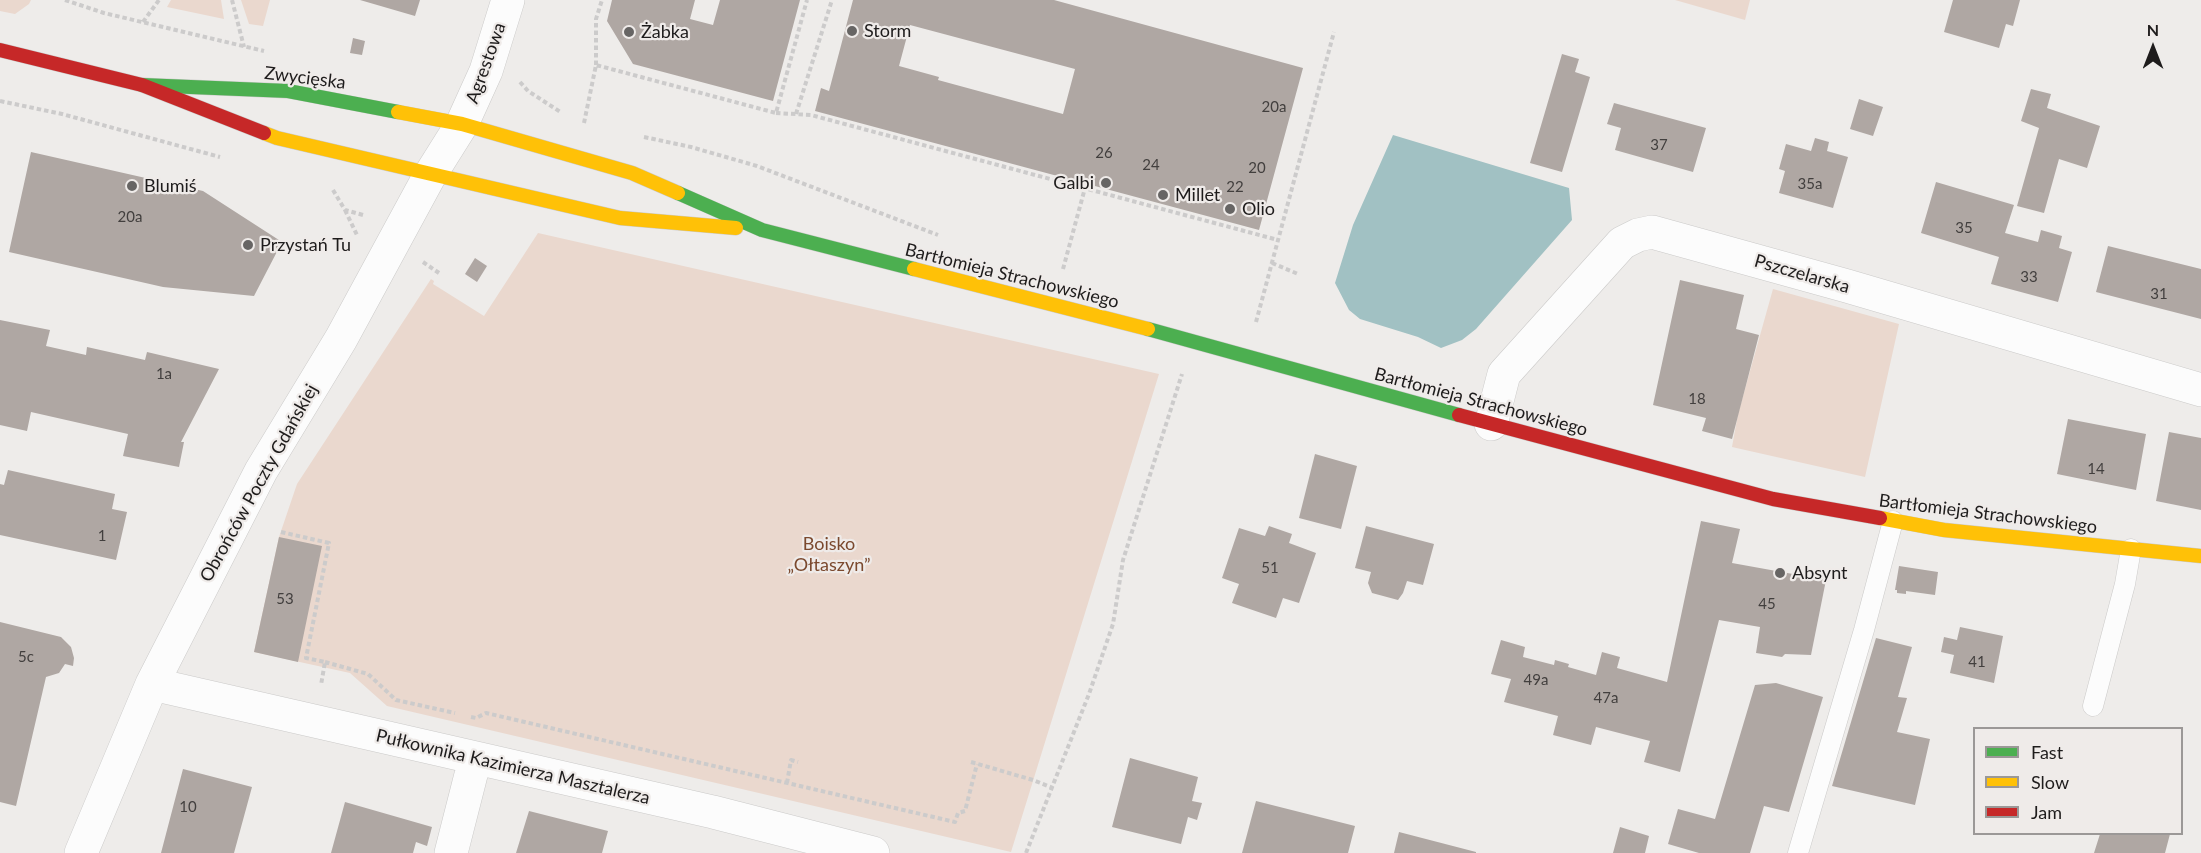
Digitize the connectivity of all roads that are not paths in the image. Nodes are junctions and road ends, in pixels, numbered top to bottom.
1 (508, 0) edge
2 (0, 50) edge
3 (142, 85) junction
4 (462, 124) junction
5 (430, 175) junction
6 (762, 230) junction
7 (2201, 390) edge
8 (1491, 424) junction
9 (1893, 521) junction
10 (2131, 549) junction
11 (2201, 556) edge
12 (152, 684) junction
13 (2093, 706) dead end
14 (475, 759) junction
15 (81, 853) edge
16 (452, 853) edge
17 (873, 853) edge
18 (1798, 853) edge

1 - 4 street, Agrestowa
2 - 3 street, Zwycięska
3 - 4 street, Zwycięska
3 - 5 street, Zwycięska
4 - 5 street, Obrońców Poczty Gdańskiej
4 - 6 street, Bartłomieja Strachowskiego
5 - 6 street, Bartłomieja Strachowskiego
5 - 12 street, Obrońców Poczty Gdańskiej
6 - 8 street, Bartłomieja Strachowskiego
7 - 8 street, Pszczelarska
8 - 9 street, Bartłomieja Strachowskiego
9 - 10 street, Bartłomieja Strachowskiego
9 - 18 lane
10 - 11 street, Bartłomieja Strachowskiego
10 - 13 lane
12 - 14 street, Pułkownika Kazimierza Masztalerza
12 - 15 street, Obrońców Poczty Gdańskiej
14 - 16 street
14 - 17 street, Pułkownika Kazimierza Masztalerza

